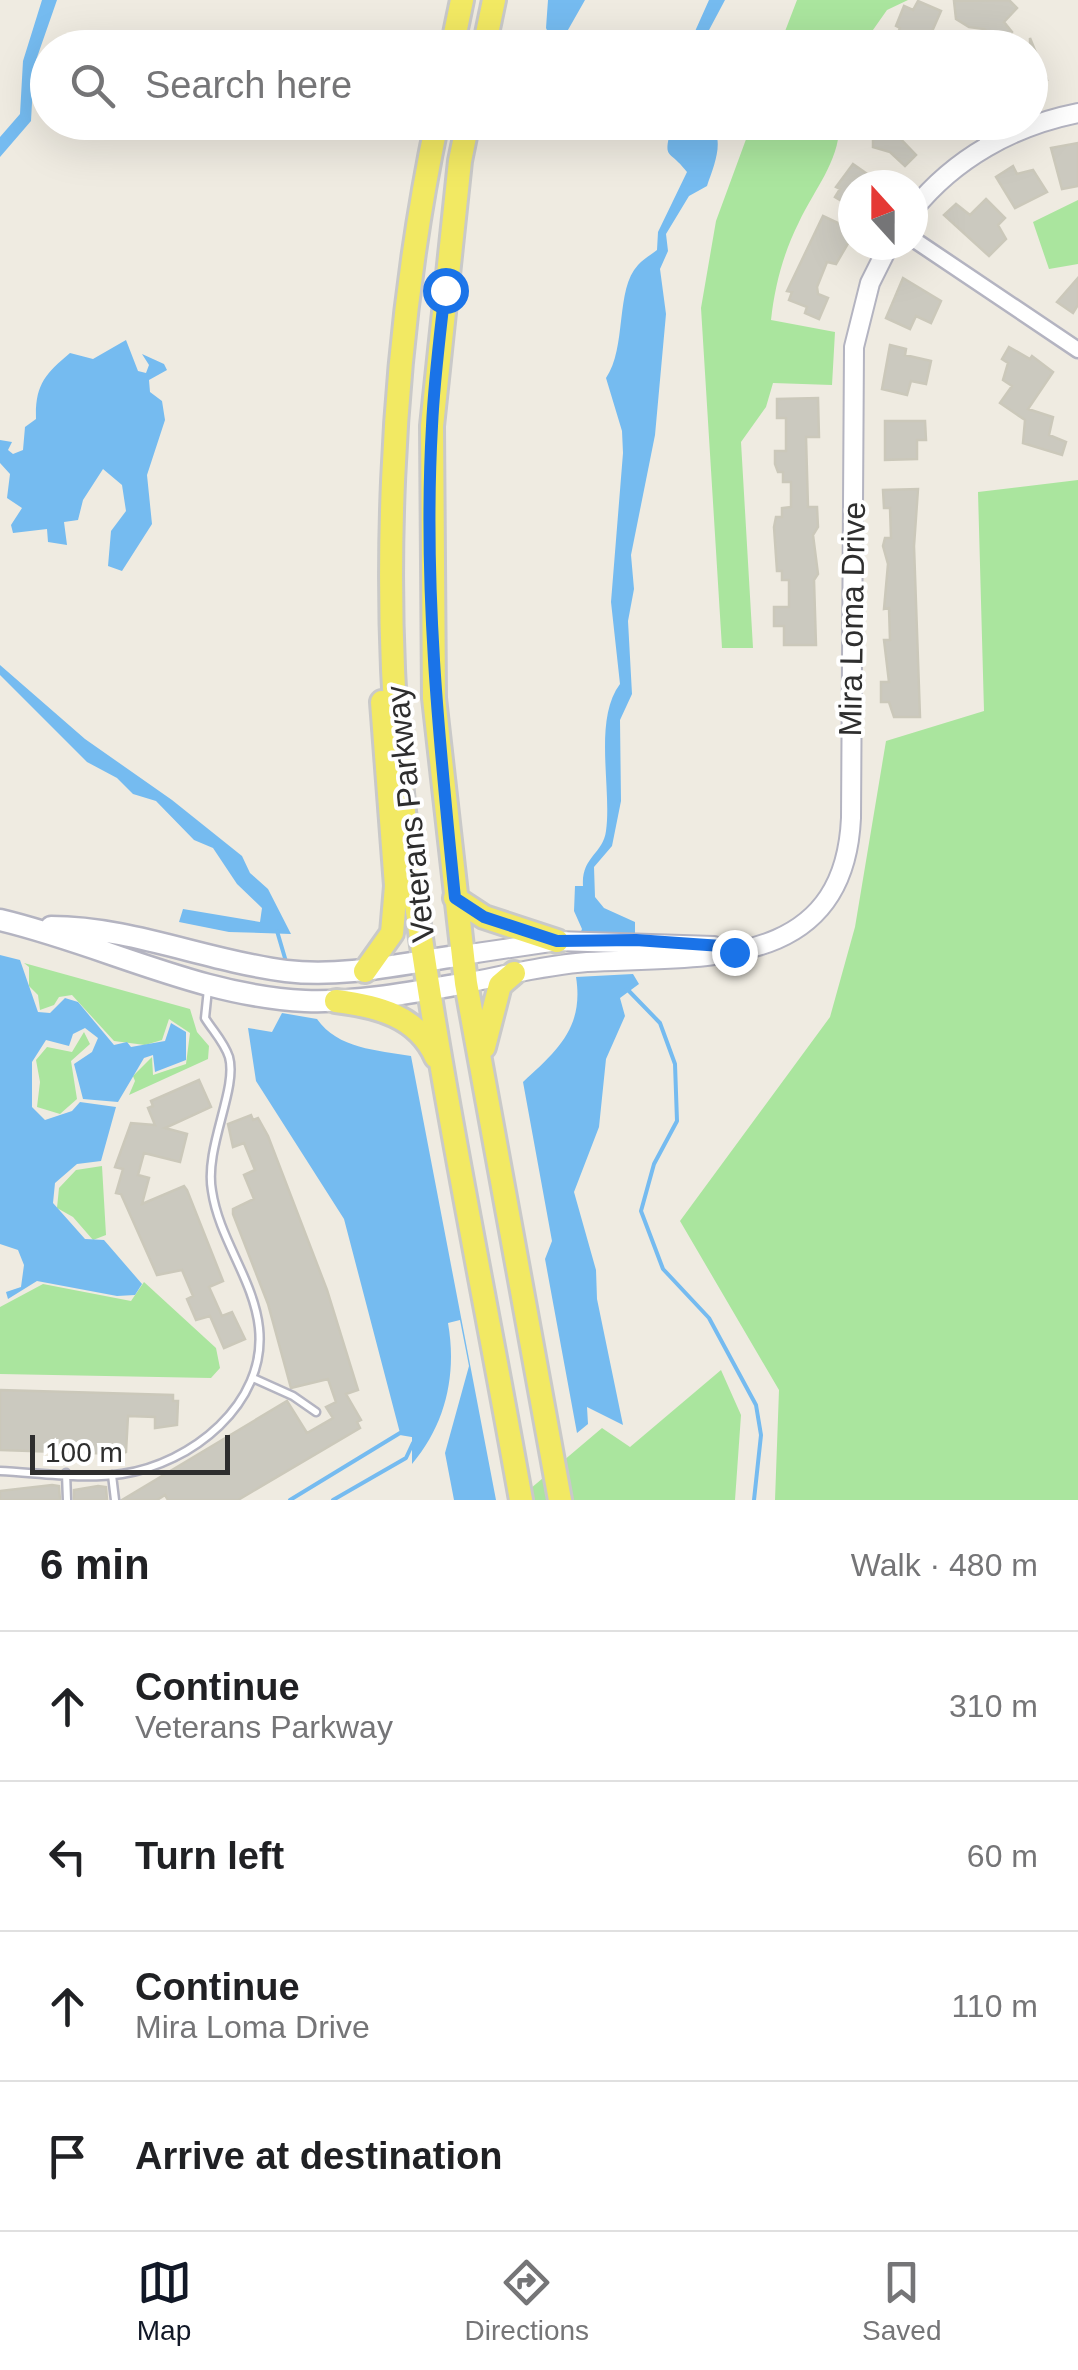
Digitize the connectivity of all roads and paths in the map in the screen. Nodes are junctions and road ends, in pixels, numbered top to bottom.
1 (462, 0) edge
2 (494, 0) edge
3 (456, 30) edge
4 (488, 30) edge
5 (1078, 113) edge
6 (1048, 121) edge
7 (433, 140) edge
8 (464, 140) edge
9 (988, 140) edge
10 (998, 140) edge
11 (990, 144) junction
12 (928, 195) edge
13 (928, 249) edge
14 (883, 260) edge
15 (1078, 350) edge
16 (393, 551) junction
17 (455, 898) junction
18 (0, 920) edge
19 (29, 927) junction
20 (566, 941) junction
21 (750, 948) junction
22 (463, 955) junction
23 (426, 960) junction
24 (365, 971) junction
25 (514, 973) junction
26 (466, 983) junction
27 (209, 985) junction
28 (430, 990) junction
29 (336, 1001) junction
30 (482, 1060) junction
31 (442, 1071) junction
32 (253, 1378) junction
33 (316, 1412) dead end
34 (0, 1471) edge
35 (66, 1474) junction
36 (112, 1475) junction
37 (67, 1500) edge
38 (115, 1500) edge
39 (521, 1500) edge
40 (560, 1500) edge

1 - 3 main road
2 - 4 main road
5 - 6 street
7 - 16 main road, Veterans Parkway
8 - 17 main road, Veterans Parkway
9 - 11 street
10 - 11 street
11 - 12 street
13 - 15 street
14 - 21 street, Mira Loma Drive
16 - 23 main road, Veterans Parkway
16 - 24 main road
17 - 20 main road
17 - 22 main road, Veterans Parkway
18 - 19 main road, Mira Loma Drive
19 - 24 main road, Mira Loma Drive
19 - 27 main road, Mira Loma Drive
20 - 21 street, Mira Loma Drive
20 - 22 street, Mira Loma Drive
21 - 25 street, Mira Loma Drive
22 - 23 main road, Mira Loma Drive
22 - 26 main road, Veterans Parkway
23 - 24 main road, Mira Loma Drive
23 - 28 main road, Veterans Parkway
25 - 26 street, Mira Loma Drive
25 - 30 main road
26 - 28 main road, Mira Loma Drive
26 - 30 main road, Veterans Parkway
27 - 29 main road, Mira Loma Drive
27 - 32 lane
28 - 29 main road, Mira Loma Drive
28 - 31 main road, Veterans Parkway
29 - 31 main road
30 - 40 main road, Veterans Parkway
31 - 39 main road, Veterans Parkway
32 - 33 lane
32 - 36 lane
34 - 35 lane
35 - 36 lane
35 - 37 lane
36 - 38 lane

